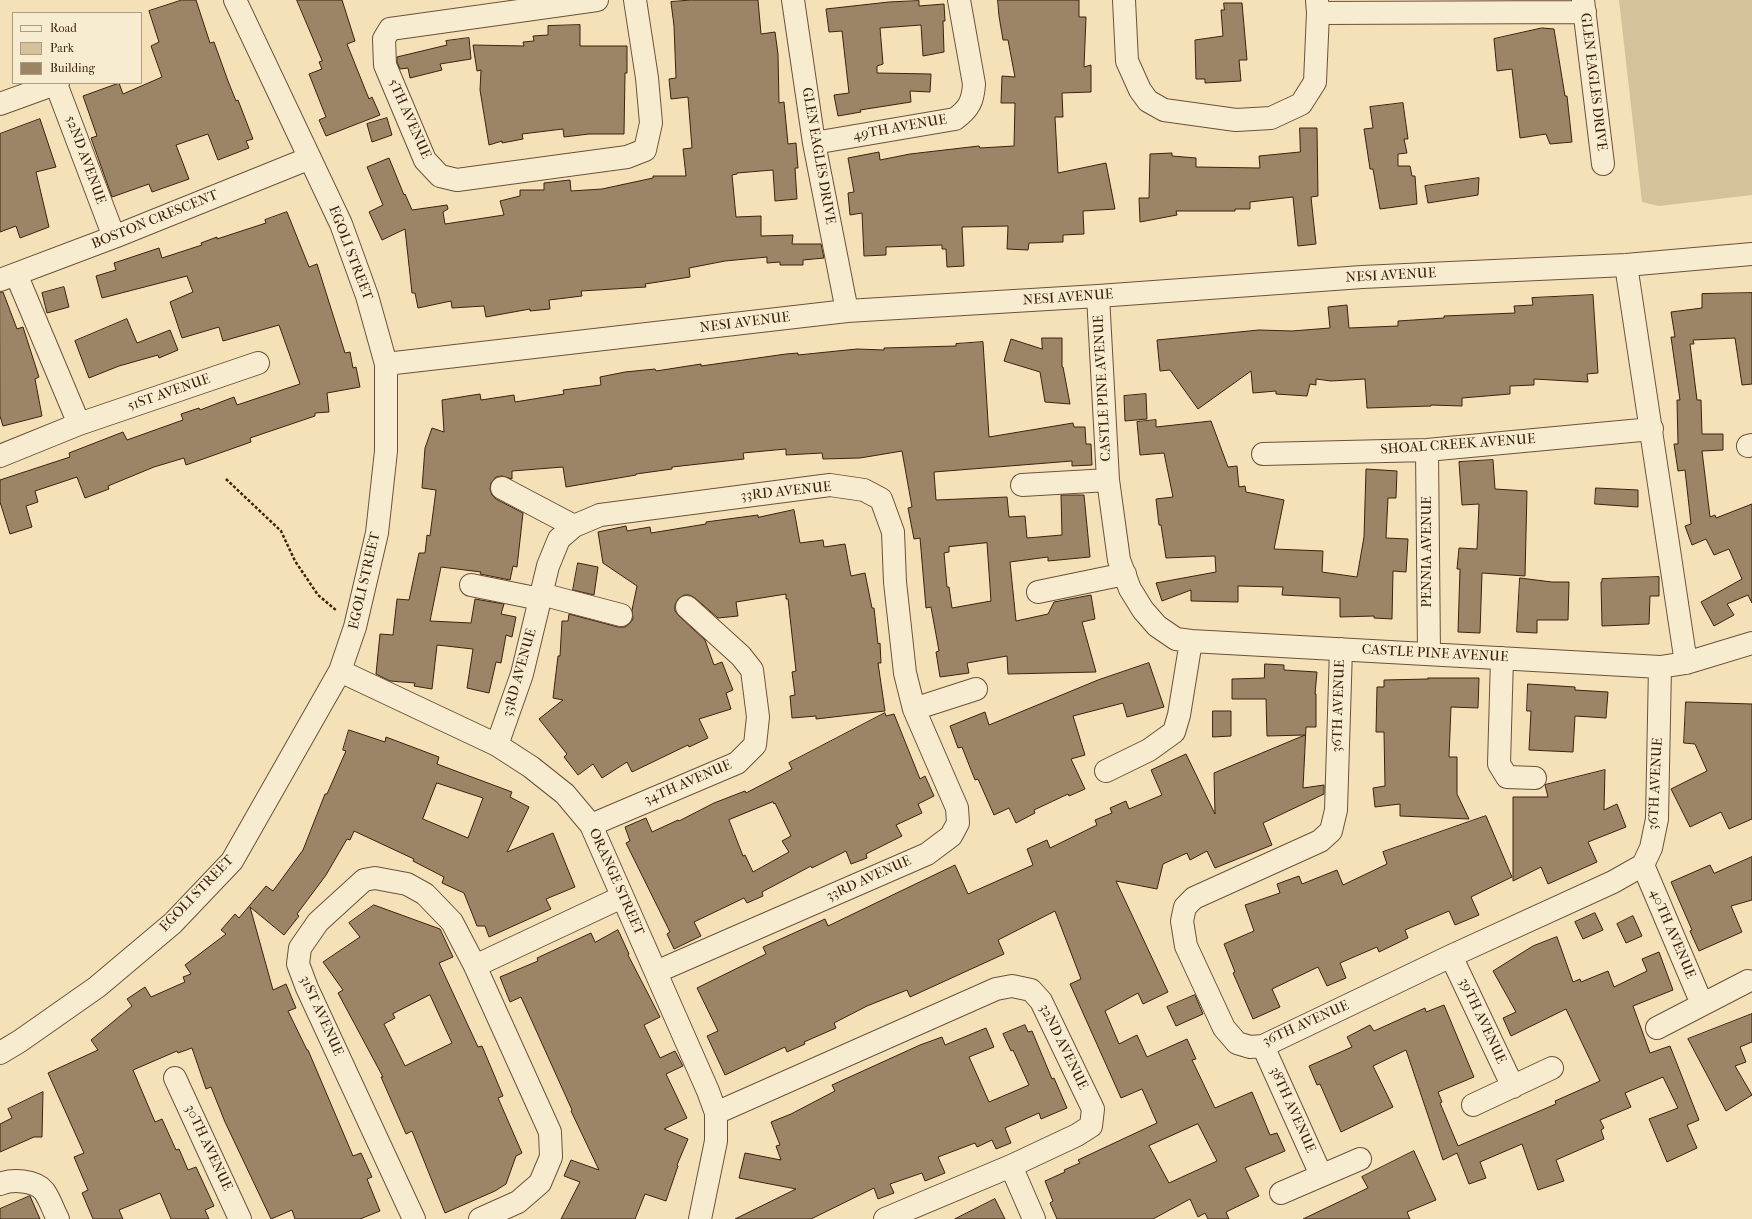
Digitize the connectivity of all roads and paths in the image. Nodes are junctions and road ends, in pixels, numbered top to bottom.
1 (235, 0) edge
2 (597, 0) edge
3 (635, 0) edge
4 (793, 0) edge
5 (960, 0) edge
6 (1124, 0) edge
7 (1317, 6) edge
8 (1584, 6) edge
9 (54, 84) edge
10 (57, 84) edge
11 (0, 104) edge
12 (814, 143) junction
13 (310, 158) junction
14 (1603, 164) dead end
15 (114, 237) junction
16 (1752, 254) edge
17 (1626, 265) junction
18 (8, 277) edge
19 (1098, 296) junction
20 (846, 311) junction
21 (258, 363) dead end
22 (386, 364) junction
23 (79, 424) junction
24 (1652, 428) junction
25 (1427, 450) junction
26 (1264, 454) dead end
27 (0, 456) edge
28 (226, 479) dead end
29 (1108, 480) junction
30 (1022, 485) dead end
31 (502, 488) dead end
32 (574, 526) junction
33 (1125, 574) junction
34 (471, 585) dead end
35 (1038, 592) dead end
36 (541, 597) junction
37 (687, 607) dead end
38 (622, 615) dead end
39 (355, 627) junction
40 (1191, 642) junction
41 (1752, 643) edge
42 (1341, 649) junction
43 (1429, 654) junction
44 (1502, 658) junction
45 (1686, 664) junction
46 (1660, 667) junction
47 (340, 671) junction
48 (976, 689) dead end
49 (914, 709) junction
50 (497, 746) junction
51 (1106, 771) dead end
52 (1534, 778) dead end
53 (591, 825) junction
54 (1643, 865) junction
55 (622, 897) junction
56 (1452, 956) junction
57 (475, 966) junction
58 (656, 972) junction
59 (1748, 981) dead end
60 (1702, 1004) junction
61 (1657, 1028) dead end
62 (1263, 1046) junction
63 (0, 1053) edge
64 (1552, 1068) dead end
65 (175, 1078) dead end
66 (1513, 1087) junction
67 (1473, 1105) dead end
68 (716, 1113) junction
69 (1360, 1159) dead end
70 (1011, 1166) junction
71 (1322, 1175) junction
72 (0, 1184) edge
73 (1281, 1193) dead end
74 (58, 1219) edge
75 (240, 1219) edge
76 (414, 1219) edge
77 (480, 1219) edge
78 (700, 1219) edge
79 (885, 1219) edge
80 (1034, 1219) edge

1 - 13 street, EGOLI STREET
2 - 3 street, 5TH AVENUE
4 - 12 street, GLEN EAGLES DRIVE
5 - 12 street, 49TH AVENUE
6 - 7 street
7 - 8 street
8 - 14 street, GLEN EAGLES DRIVE
9 - 11 street, 52ND AVENUE
10 - 15 street, 52ND AVENUE
12 - 20 street, GLEN EAGLES DRIVE
13 - 15 street, BOSTON CRESCENT
13 - 22 street, EGOLI STREET
15 - 18 street, BOSTON CRESCENT
16 - 17 street, NESI AVENUE
17 - 19 street, NESI AVENUE
17 - 24 street
18 - 23 street
19 - 20 street, NESI AVENUE
19 - 29 street, CASTLE PINE AVENUE
20 - 22 street, NESI AVENUE
21 - 23 street, 51ST AVENUE
22 - 39 street, EGOLI STREET
23 - 27 street, 51ST AVENUE
24 - 25 street, SHOAL CREEK AVENUE
24 - 45 street
25 - 26 street, SHOAL CREEK AVENUE
25 - 43 street, PENNIA AVENUE
28 - 39 path
29 - 30 street, CASTLE PINE AVENUE
29 - 33 street, CASTLE PINE AVENUE
31 - 32 street
32 - 36 street, 33RD AVENUE
32 - 49 street, 33RD AVENUE
33 - 35 street
33 - 40 street, CASTLE PINE AVENUE
34 - 36 street
36 - 38 street
36 - 50 street, 33RD AVENUE
37 - 53 street, 34TH AVENUE
39 - 47 street, EGOLI STREET
40 - 42 street, CASTLE PINE AVENUE
40 - 51 street
41 - 45 street, CASTLE PINE AVENUE
42 - 43 street, CASTLE PINE AVENUE
42 - 62 street, 36TH AVENUE
43 - 44 street, CASTLE PINE AVENUE
44 - 46 street, CASTLE PINE AVENUE
44 - 52 street
45 - 46 street, CASTLE PINE AVENUE
46 - 54 street, 36TH AVENUE
47 - 50 street, ORANGE STREET
47 - 63 street, EGOLI STREET
48 - 49 street
49 - 58 street, 33RD AVENUE
50 - 53 street, ORANGE STREET
53 - 55 street, ORANGE STREET
54 - 56 street, 36TH AVENUE
54 - 60 street, 40TH AVENUE
55 - 57 street
55 - 58 street, ORANGE STREET
56 - 62 street, 36TH AVENUE
56 - 66 street, 39TH AVENUE
57 - 76 street, 31ST AVENUE
57 - 77 street, 31ST AVENUE
58 - 68 street, ORANGE STREET
59 - 60 street
60 - 61 street
62 - 71 street, 38TH AVENUE
64 - 66 street
65 - 75 street, 30TH AVENUE
66 - 67 street
68 - 70 street, 32ND AVENUE
68 - 78 street, ORANGE STREET
69 - 71 street
70 - 79 street, 32ND AVENUE
70 - 80 street
71 - 73 street
72 - 74 street

